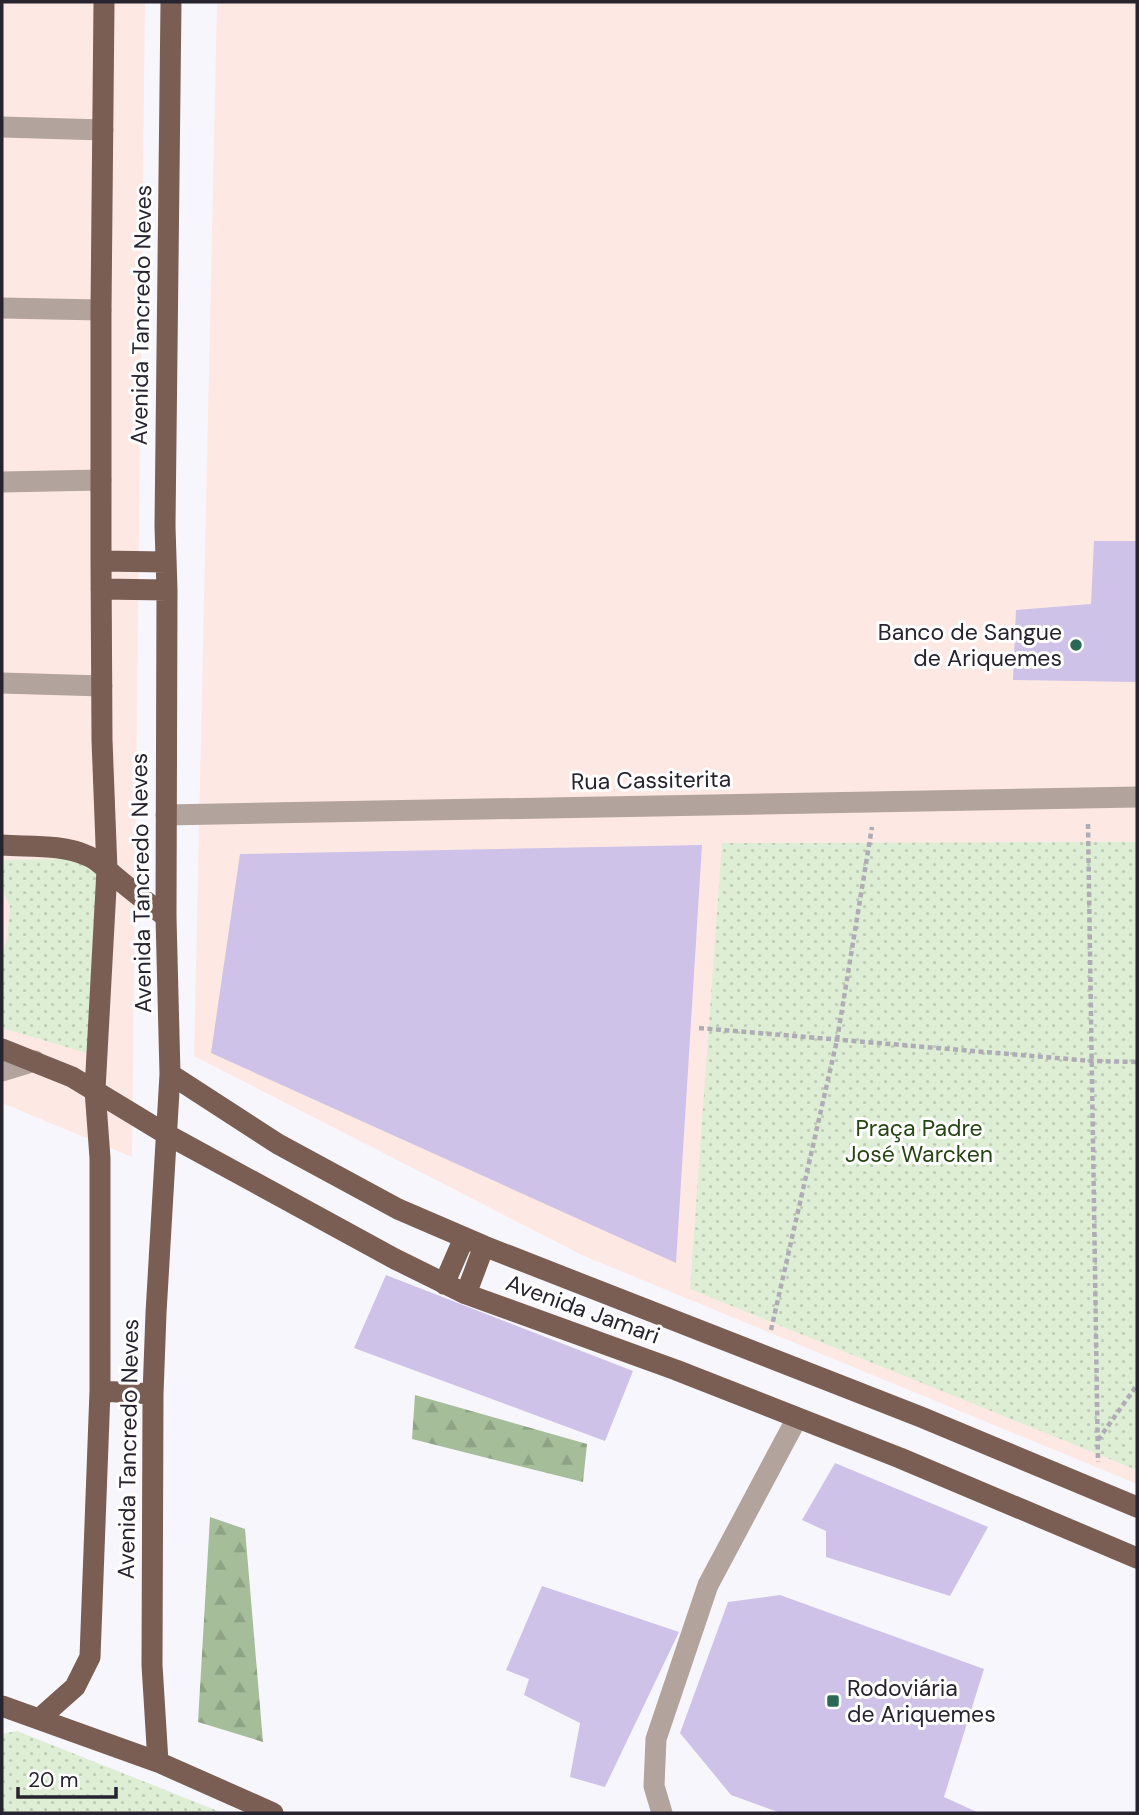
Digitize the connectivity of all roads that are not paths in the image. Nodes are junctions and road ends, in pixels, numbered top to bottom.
1 (104, 2) edge
2 (171, 2) edge
3 (2, 127) edge
4 (103, 130) junction
5 (2, 308) edge
6 (101, 310) junction
7 (101, 480) junction
8 (2, 482) edge
9 (101, 561) junction
10 (166, 562) junction
11 (101, 589) junction
12 (167, 590) junction
13 (2, 683) edge
14 (102, 686) junction
15 (1137, 797) edge
16 (166, 815) junction
17 (2, 845) edge
18 (107, 870) junction
19 (166, 917) junction
20 (2, 1049) edge
21 (35, 1061) junction
22 (2, 1071) edge
23 (170, 1074) junction
24 (95, 1090) junction
25 (166, 1135) junction
26 (464, 1238) junction
27 (484, 1246) junction
28 (444, 1284) junction
29 (466, 1294) junction
30 (100, 1391) junction
31 (153, 1394) junction
32 (797, 1418) junction
33 (1137, 1507) edge
34 (1137, 1558) edge
35 (2, 1706) edge
36 (39, 1719) junction
37 (158, 1762) junction
38 (273, 1813) edge
39 (662, 1813) edge

1 - 4 main road, Avenida Tancredo Neves
2 - 10 main road, Avenida Tancredo Neves
3 - 4 street
4 - 6 main road, Avenida Tancredo Neves
5 - 6 street
6 - 7 main road, Avenida Tancredo Neves
7 - 8 street
7 - 9 main road, Avenida Tancredo Neves
9 - 10 main road
9 - 11 main road, Avenida Tancredo Neves
10 - 12 main road, Avenida Tancredo Neves
11 - 12 main road
11 - 14 main road, Avenida Tancredo Neves
12 - 16 main road, Avenida Tancredo Neves
13 - 14 street
14 - 18 main road, Avenida Tancredo Neves
15 - 16 street, Rua Cassiterita
16 - 19 main road, Avenida Tancredo Neves
17 - 18 main road
18 - 19 main road
18 - 24 main road, Avenida Tancredo Neves
19 - 23 main road, Avenida Tancredo Neves
20 - 21 main road, Avenida Jamari
21 - 22 street
21 - 24 main road, Avenida Jamari
23 - 25 main road, Avenida Tancredo Neves
23 - 26 main road, Avenida Jamari
24 - 25 main road, Avenida Jamari
24 - 30 main road, Avenida Tancredo Neves
25 - 28 main road, Avenida Jamari
25 - 31 main road, Avenida Tancredo Neves
26 - 27 main road, Avenida Jamari
26 - 28 main road
27 - 29 main road
27 - 33 main road, Avenida Jamari
28 - 29 main road, Avenida Jamari
29 - 32 main road, Avenida Jamari
30 - 31 main road
30 - 36 main road, Avenida Tancredo Neves
31 - 37 main road, Avenida Tancredo Neves
32 - 34 main road, Avenida Jamari
32 - 39 street
35 - 36 main road
36 - 37 main road
37 - 38 main road

